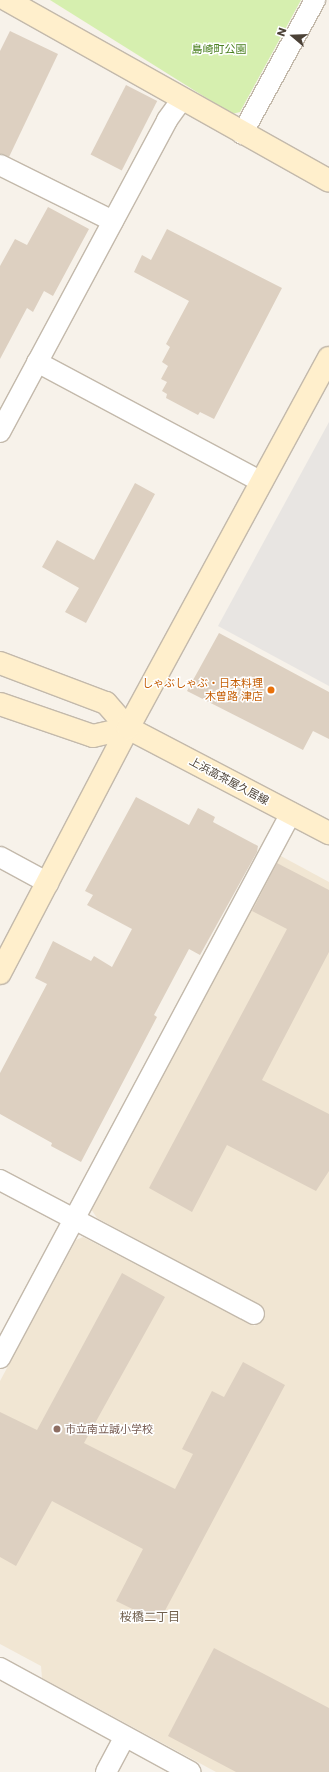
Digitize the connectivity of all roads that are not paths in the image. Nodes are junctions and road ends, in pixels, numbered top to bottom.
1 (7, 0) edge
2 (315, 0) edge
3 (182, 99) junction
4 (242, 134) junction
5 (0, 165) edge
6 (329, 181) edge
7 (113, 221) junction
8 (328, 360) edge
9 (38, 362) junction
10 (0, 432) edge
11 (262, 482) junction
12 (0, 663) edge
13 (0, 704) edge
14 (128, 728) junction
15 (291, 813) junction
16 (329, 833) edge
17 (0, 857) edge
18 (48, 883) junction
19 (0, 973) edge
20 (0, 1180) edge
21 (74, 1220) junction
22 (254, 1314) dead end
23 (0, 1358) edge
24 (0, 1668) edge
25 (125, 1737) junction
26 (106, 1772) edge
27 (191, 1772) edge

1 - 3 street
2 - 4 street
3 - 4 street
3 - 7 street
4 - 6 street
5 - 7 street
7 - 9 street
8 - 11 street
9 - 10 street
9 - 11 street
11 - 14 street
12 - 14 street, 上浜高茶屋久居線
13 - 14 street
14 - 15 street, 上浜高茶屋久居線
14 - 18 street
15 - 16 street, 上浜高茶屋久居線
15 - 21 street
17 - 18 street
18 - 19 street
20 - 21 street
21 - 22 street
21 - 23 street
24 - 25 street
25 - 26 street
25 - 27 street

